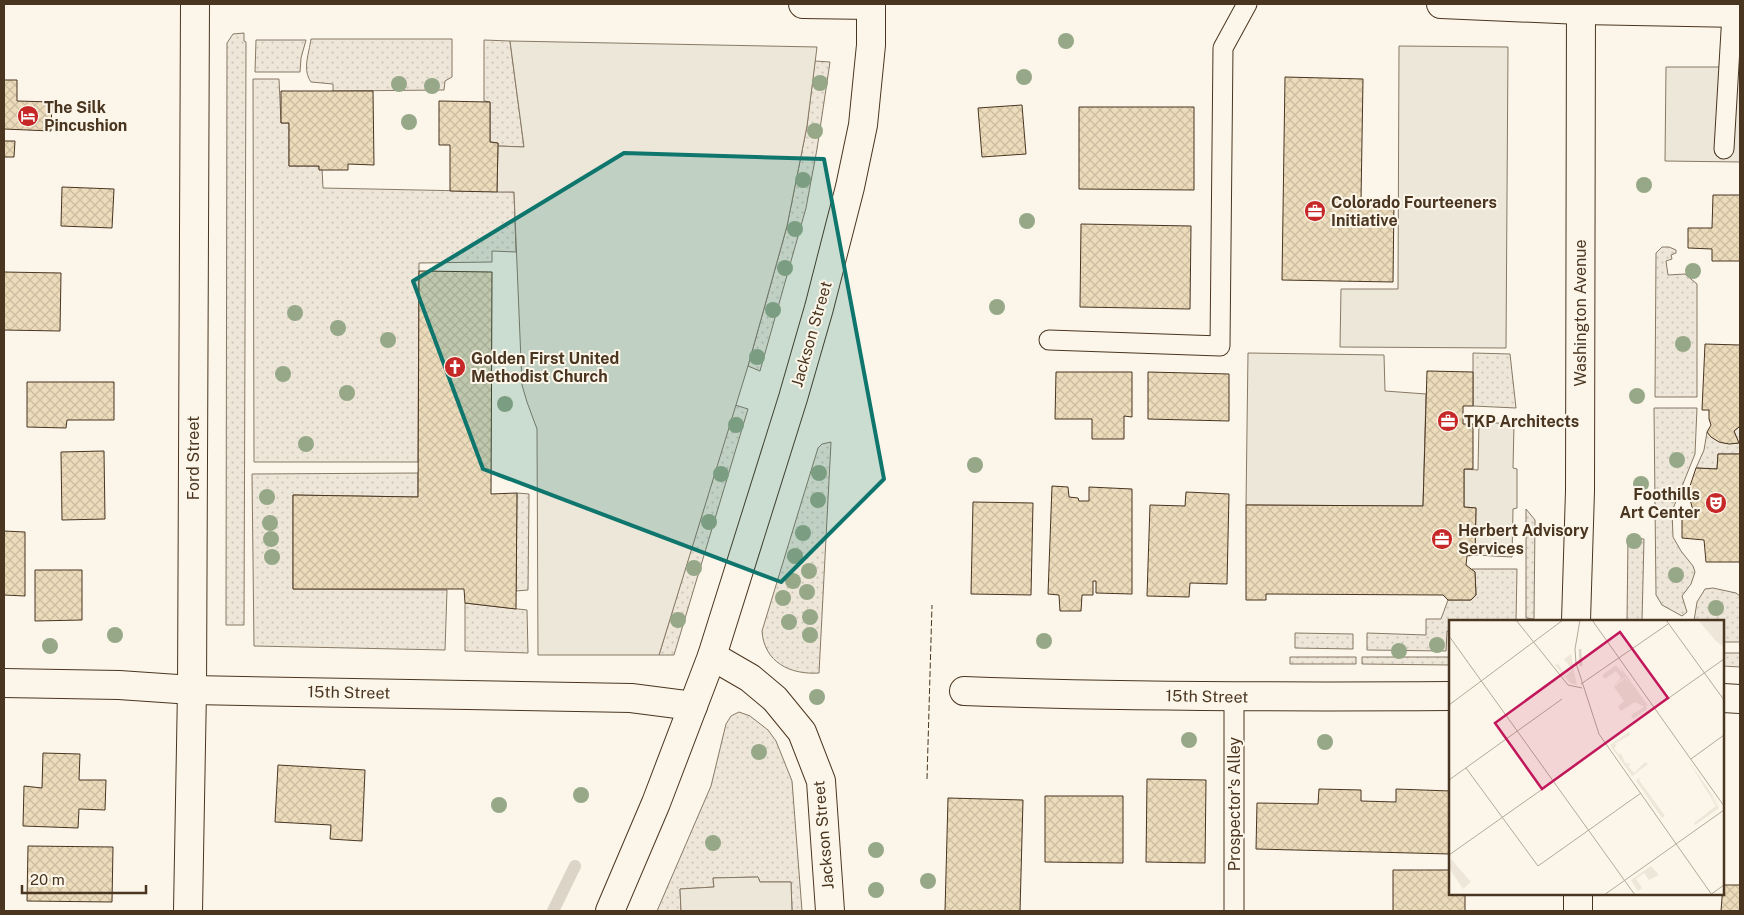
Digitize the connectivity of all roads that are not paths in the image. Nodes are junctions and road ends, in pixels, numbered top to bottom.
1 (195, 4) edge
2 (803, 4) edge
3 (871, 4) edge
4 (1247, 4) edge
5 (1441, 4) edge
6 (1581, 7) edge
7 (1736, 14) edge
8 (1724, 149) dead end
9 (1049, 340) dead end
10 (1576, 620) edge
11 (712, 656) junction
12 (4, 683) edge
13 (192, 690) junction
14 (964, 691) dead end
15 (1449, 696) edge
16 (1234, 697) junction
17 (1724, 698) edge
18 (1740, 698) edge
19 (693, 706) junction
20 (1578, 895) edge
21 (188, 911) edge
22 (610, 911) edge
23 (830, 911) edge
24 (1234, 911) edge
25 (1578, 911) edge

1 - 13 street, Ford Street
2 - 3 street
3 - 11 street, Jackson Street
4 - 9 lane
5 - 6 street
6 - 7 street
6 - 10 street, Washington Avenue
7 - 8 lane
11 - 19 street, Jackson Street
11 - 23 street, Jackson Street
12 - 13 street, 15th Street
13 - 19 street, 15th Street
13 - 21 street, Ford Street
14 - 16 street, 15th Street
15 - 16 street, 15th Street
16 - 24 lane, Prospector's Alley
17 - 18 street
19 - 22 street, Jackson Street
20 - 25 street

